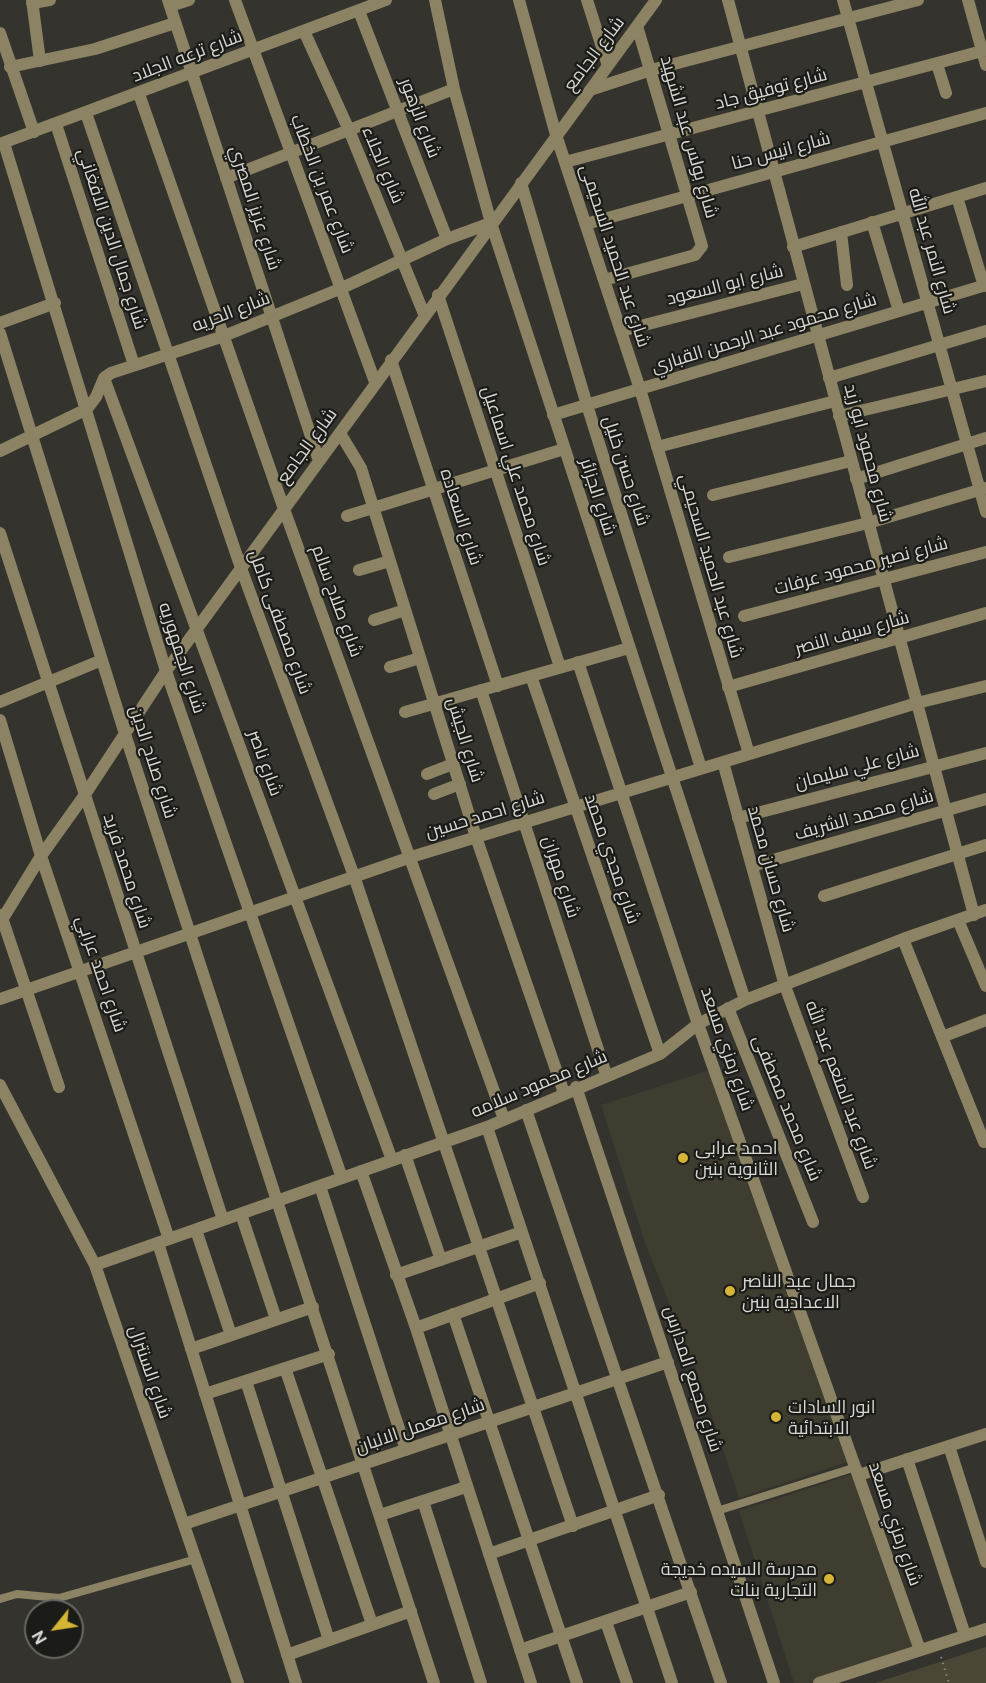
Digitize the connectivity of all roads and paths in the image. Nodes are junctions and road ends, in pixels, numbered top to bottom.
1 (50, 0) edge
2 (189, 0) edge
3 (235, 0) edge
4 (386, 0) edge
5 (435, 0) edge
6 (519, 0) edge
7 (587, 0) edge
8 (656, 0) edge
9 (728, 0) edge
10 (843, 0) edge
11 (918, 0) edge
12 (968, 0) edge
13 (32, 1) edge
14 (169, 3) edge
15 (359, 10) junction
16 (848, 18) junction
17 (175, 23) junction
18 (637, 26) junction
19 (304, 32) junction
20 (0, 33) edge
21 (739, 47) junction
22 (253, 51) junction
23 (984, 51) edge
24 (40, 61) junction
25 (936, 64) junction
26 (986, 65) edge
27 (608, 66) junction
28 (10, 67) junction
29 (651, 70) junction
30 (192, 74) junction
31 (866, 82) junction
32 (454, 89) junction
33 (590, 90) junction
34 (946, 93) dead end
35 (139, 94) junction
36 (756, 111) junction
37 (398, 112) junction
38 (86, 113) junction
39 (986, 113) edge
40 (56, 124) junction
41 (349, 130) junction
42 (34, 132) junction
43 (668, 134) junction
44 (556, 135) junction
45 (883, 142) junction
46 (2, 144) edge
47 (291, 153) junction
48 (565, 162) junction
49 (773, 172) junction
50 (226, 178) junction
51 (521, 183) junction
52 (986, 188) edge
53 (688, 196) junction
54 (957, 196) junction
55 (902, 213) junction
56 (872, 222) junction
57 (491, 224) junction
58 (586, 224) junction
59 (841, 232) junction
60 (447, 239) junction
61 (793, 247) junction
62 (403, 260) junction
63 (604, 280) junction
64 (803, 284) junction
65 (847, 285) dead end
66 (985, 286) edge
67 (342, 288) junction
68 (438, 295) junction
69 (55, 303) junction
70 (928, 303) junction
71 (899, 311) junction
72 (424, 314) junction
73 (272, 317) junction
74 (0, 323) edge
75 (621, 331) junction
76 (986, 331) edge
77 (0, 333) edge
78 (224, 336) junction
79 (817, 336) junction
80 (939, 345) junction
81 (168, 354) junction
82 (390, 360) junction
83 (134, 365) junction
84 (104, 378) junction
85 (829, 378) junction
86 (986, 381) edge
87 (375, 382) junction
88 (640, 389) junction
89 (952, 390) junction
90 (835, 401) junction
91 (587, 405) junction
92 (87, 409) junction
93 (553, 415) junction
94 (839, 416) junction
95 (340, 433) junction
96 (33, 436) junction
97 (986, 438) edge
98 (966, 445) junction
99 (657, 447) junction
100 (564, 449) junction
101 (0, 451) edge
102 (319, 461) junction
103 (851, 461) junction
104 (495, 470) junction
105 (856, 479) junction
106 (983, 489) edge
107 (433, 490) junction
108 (713, 495) dead end
109 (374, 508) junction
110 (284, 509) junction
111 (986, 512) edge
112 (347, 516) dead end
113 (868, 523) junction
114 (0, 533) edge
115 (986, 552) edge
116 (729, 557) dead end
117 (390, 561) junction
118 (241, 568) junction
119 (359, 570) dead end
120 (883, 579) junction
121 (405, 610) junction
122 (986, 613) edge
123 (744, 616) dead end
124 (374, 620) dead end
125 (197, 629) junction
126 (899, 638) junction
127 (629, 648) junction
128 (420, 658) junction
129 (102, 660) junction
130 (578, 662) junction
131 (390, 667) dead end
132 (560, 668) junction
133 (166, 671) junction
134 (531, 676) junction
135 (47, 683) junction
136 (498, 686) junction
137 (986, 686) edge
138 (728, 687) junction
139 (481, 690) junction
140 (0, 702) edge
141 (917, 703) junction
142 (435, 704) junction
143 (405, 712) dead end
144 (0, 720) edge
145 (125, 734) junction
146 (986, 753) edge
147 (749, 754) junction
148 (723, 762) junction
149 (453, 764) junction
150 (934, 765) junction
151 (702, 768) junction
152 (427, 774) dead end
153 (672, 777) junction
154 (460, 784) junction
155 (622, 792) junction
156 (434, 794) dead end
157 (84, 796) junction
158 (986, 799) edge
159 (575, 806) junction
160 (946, 810) junction
161 (738, 818) junction
162 (524, 821) junction
163 (476, 837) junction
164 (986, 844) edge
165 (958, 853) junction
166 (41, 856) junction
167 (411, 857) junction
168 (752, 866) junction
169 (354, 876) junction
170 (295, 896) junction
171 (824, 896) dead end
172 (250, 912) junction
173 (980, 912) edge
174 (1, 919) edge
175 (958, 920) junction
176 (190, 933) junction
177 (903, 939) junction
178 (135, 952) junction
179 (81, 970) junction
180 (785, 986) junction
181 (986, 986) edge
182 (27, 989) junction
183 (0, 999) edge
184 (745, 1000) junction
185 (728, 1008) junction
186 (986, 1020) edge
187 (698, 1024) junction
188 (942, 1037) junction
189 (660, 1054) junction
190 (606, 1074) junction
191 (0, 1085) edge
192 (576, 1087) junction
193 (59, 1088) dead end
194 (564, 1093) junction
195 (526, 1110) junction
196 (504, 1119) junction
197 (487, 1127) junction
198 (444, 1142) junction
199 (984, 1142) dead end
200 (405, 1155) junction
201 (392, 1160) junction
202 (361, 1171) junction
203 (342, 1178) junction
204 (320, 1186) junction
205 (863, 1197) dead end
206 (276, 1201) junction
207 (241, 1214) junction
208 (223, 1220) junction
209 (813, 1222) dead end
210 (196, 1230) junction
211 (522, 1232) junction
212 (164, 1241) junction
213 (480, 1246) junction
214 (441, 1260) junction
215 (94, 1265) junction
216 (396, 1275) junction
217 (540, 1283) junction
218 (497, 1298) junction
219 (313, 1307) junction
220 (453, 1314) junction
221 (276, 1319) junction
222 (416, 1328) junction
223 (231, 1335) junction
224 (191, 1349) junction
225 (329, 1354) junction
226 (668, 1362) junction
227 (285, 1368) junction
228 (619, 1378) junction
229 (246, 1381) junction
230 (576, 1393) junction
231 (205, 1394) junction
232 (533, 1407) junction
233 (489, 1422) junction
234 (986, 1434) edge
235 (449, 1435) junction
236 (949, 1446) junction
237 (406, 1450) junction
238 (907, 1459) junction
239 (364, 1464) junction
240 (858, 1471) junction
241 (322, 1478) junction
242 (466, 1487) junction
243 (282, 1491) junction
244 (659, 1495) junction
245 (423, 1501) junction
246 (240, 1506) junction
247 (717, 1510) junction
248 (615, 1512) junction
249 (380, 1515) junction
250 (184, 1524) junction
251 (573, 1526) junction
252 (530, 1540) junction
253 (489, 1554) junction
254 (196, 1559) junction
255 (986, 1562) edge
256 (691, 1592) junction
257 (0, 1599) edge
258 (647, 1608) junction
259 (411, 1611) junction
260 (606, 1622) junction
261 (372, 1624) junction
262 (985, 1631) edge
263 (965, 1635) junction
264 (561, 1636) junction
265 (329, 1640) junction
266 (937, 1644) junction
267 (520, 1650) junction
268 (920, 1650) junction
269 (287, 1655) junction
270 (433, 1681) edge
271 (238, 1683) edge
272 (296, 1683) edge
273 (420, 1683) edge
274 (481, 1683) edge
275 (531, 1683) edge
276 (577, 1683) edge
277 (627, 1683) edge
278 (672, 1683) edge
279 (722, 1683) edge
280 (774, 1683) edge
281 (819, 1683) edge
282 (949, 1683) edge

1 - 13 street
2 - 14 street
3 - 22 street, شارع عمر بن الخطاب
4 - 15 street, شارع ترعه الجلاد
5 - 32 street, شارع الجزائر
6 - 44 street, شارع عبد الحميد السحيمى
7 - 27 street
8 - 18 street, شارع الجامع
9 - 21 street, شارع محمود ابو زيد
10 - 16 street, شارع النمر عبد الله
11 - 16 street
12 - 23 street
13 - 24 street
14 - 17 street, شارع عزيز المصري
15 - 19 street, شارع ترعه الجلاد
15 - 37 street, شارع الزهور
16 - 21 street
16 - 31 street, شارع النمر عبد الله
17 - 24 street
17 - 30 street, شارع عزيز المصري
18 - 27 street, شارع الجامع
18 - 29 street, شارع بولس عبد الشهيد
19 - 22 street, شارع ترعه الجلاد
19 - 41 street, شارع الجلاء
20 - 28 street
21 - 29 street
21 - 36 street, شارع محمود ابو زيد
22 - 30 street, شارع ترعه الجلاد
22 - 47 street, شارع عمر بن الخطاب
23 - 25 street, شارع توفيق جاد
23 - 26 street
24 - 28 street
25 - 31 street, شارع توفيق جاد
25 - 34 street
27 - 33 street, شارع الجامع
28 - 42 street
29 - 33 street
29 - 43 street, شارع بولس عبد الشهيد
30 - 35 street, شارع ترعه الجلاد
30 - 50 street, شارع عزيز المصري
31 - 36 street, شارع توفيق جاد
31 - 45 street, شارع النمر عبد الله
32 - 37 street
32 - 57 street, شارع الجزائر
33 - 44 street, شارع الجامع
35 - 38 street, شارع ترعه الجلاد
35 - 78 street, شارع صلاح سالم
36 - 43 street, شارع توفيق جاد
36 - 49 street, شارع محمود ابو زيد
37 - 41 street
37 - 60 street, شارع الزهور
38 - 40 street, شارع ترعه الجلاد
38 - 81 street, شارع مصطفى كامل
39 - 45 street, شارع انيس حنا
40 - 42 street, شارع ترعه الجلاد
40 - 83 street, شارع جمال الدين الافغاني
41 - 47 street
41 - 62 street, شارع الجلاء
42 - 46 street, شارع ترعه الجلاد
43 - 48 street, شارع توفيق جاد
43 - 53 street, شارع بولس عبد الشهيد
44 - 48 street, شارع عبد الحميد السحيمى
44 - 51 street, شارع الجامع
45 - 49 street, شارع انيس حنا
45 - 55 street, شارع النمر عبد الله
46 - 69 street, شارع الجمهوريه
47 - 50 street
47 - 67 street, شارع عمر بن الخطاب
48 - 58 street, شارع عبد الحميد السحيمى
49 - 53 street, شارع انيس حنا
49 - 61 street, شارع محمود ابو زيد
50 - 73 street, شارع عزيز المصري
51 - 57 street, شارع الجامع
51 - 91 street, شارع حسن خليل
52 - 54 street
53 - 58 street, شارع انيس حنا
53 - 63 street, شارع بولس عبد الشهيد
54 - 55 street
54 - 66 street
55 - 56 street
55 - 70 street, شارع النمر عبد الله
56 - 59 street
56 - 71 street
57 - 60 street, شارع الحريه
57 - 68 street, شارع الجامع
57 - 93 street, شارع الجزائر
58 - 63 street, شارع عبد الحميد السحيمى
59 - 61 street
59 - 65 street
60 - 62 street, شارع الحريه
61 - 64 street, شارع محمود ابو زيد
62 - 67 street, شارع الحريه
62 - 72 street, شارع الجلاء
63 - 75 street, شارع عبد الحميد السحيمى
64 - 75 street, شارع ابو السعود
64 - 79 street, شارع محمود ابو زيد
66 - 70 street, شارع محمود عبد الرحمن القباري
67 - 73 street, شارع الحريه
67 - 87 street, شارع عمر بن الخطاب
68 - 72 street, شارع الجامع
68 - 104 street, شارع محمد علي اسماعيل
69 - 74 street
69 - 92 street, شارع الجمهوريه
70 - 71 street, شارع محمود عبد الرحمن القباري
70 - 80 street, شارع النمر عبد الله
71 - 79 street, شارع محمود عبد الرحمن القباري
72 - 82 street, شارع الجامع
73 - 78 street, شارع الحريه
73 - 102 street, شارع عزيز المصري
75 - 88 street, شارع عبد الحميد السحيمى
76 - 80 street
77 - 96 street, شارع صلاح الدين
78 - 81 street, شارع الحريه
78 - 110 street, شارع صلاح سالم
79 - 85 street, شارع محمود ابو زيد
79 - 88 street, شارع محمود عبد الرحمن القباري
80 - 85 street
80 - 89 street, شارع النمر عبد الله
81 - 83 street, شارع الحريه
81 - 118 street, شارع مصطفى كامل
82 - 87 street, شارع الجامع
82 - 107 street, شارع السعاده
83 - 84 street, شارع الحريه
84 - 92 street
84 - 125 street, شارع ناصر
85 - 90 street, شارع محمود ابو زيد
86 - 89 street
87 - 95 street, شارع الجامع
88 - 91 street, شارع محمود عبد الرحمن القباري
88 - 99 street, شارع عبد الحميد السحيمي
89 - 94 street
89 - 98 street, شارع النمر عبد الله
90 - 94 street, شارع محمود ابو زيد
90 - 99 street
91 - 93 street, شارع محمود عبد الرحمن القباري
91 - 151 street, شارع حسن خليل
92 - 96 street
92 - 133 street, شارع الجمهوريه
93 - 100 street, شارع الجزائر
94 - 103 street, شارع محمود ابو زيد
95 - 102 street, شارع الجامع
95 - 109 street, شارع الجيش
96 - 101 street
96 - 129 street, شارع صلاح الدين
97 - 98 street
98 - 105 street
98 - 106 street, شارع النمر عبد الله
99 - 138 street, شارع عبد الحميد السحيمي
100 - 104 street
100 - 127 street, شارع الجزائر
102 - 110 street, شارع الجامع
103 - 105 street, شارع محمود ابو زيد
103 - 108 street
104 - 107 street
104 - 132 street, شارع محمد علي اسماعيل
105 - 113 street, شارع محمود ابو زيد
106 - 111 street, شارع النمر عبد الله
106 - 113 street
107 - 109 street
107 - 136 street, شارع السعاده
109 - 112 street
109 - 117 street, شارع الجيش
110 - 118 street, شارع الجامع
110 - 167 street, شارع صلاح سالم
113 - 116 street
113 - 120 street, شارع محمود ابو زيد
114 - 135 street, شارع محمد فريد
115 - 120 street, شارع نصير محمود عرفات
117 - 119 street
117 - 121 street, شارع الجيش
118 - 125 street, شارع الجامع
118 - 169 street, شارع مصطفى كامل
120 - 123 street, شارع نصير محمود عرفات
120 - 126 street, شارع محمود ابو زيد
121 - 124 street
121 - 128 street, شارع الجيش
122 - 126 street, شارع سيف النصر
125 - 133 street, شارع الجامع
125 - 170 street, شارع ناصر
126 - 138 street, شارع سيف النصر
126 - 141 street, شارع محمود ابو زيد
127 - 130 street
127 - 153 street, شارع الجزائر
128 - 131 street
128 - 142 street, شارع الجيش
129 - 135 street
129 - 145 street, شارع صلاح الدين
130 - 132 street
130 - 155 street, شارع رمزي مسعد
132 - 134 street
133 - 145 street, شارع الجامع
133 - 172 street, شارع الجمهوريه
134 - 136 street
134 - 159 street, شارع مجدي محمد
135 - 140 street
135 - 157 street, شارع محمد فريد
136 - 139 street
137 - 141 street, شارع احمد حسين
138 - 147 street, شارع عبد الحميد السحيمي
139 - 142 street
139 - 162 street, شارع مهران
141 - 147 street, شارع احمد حسين
141 - 150 street, شارع محمود ابو زيد
142 - 143 street
142 - 149 street, شارع الجيش
144 - 166 street, شارع احمد عرابي
145 - 157 street, شارع الجامع
145 - 176 street, شارع صلاح الدين
146 - 150 street, شارع علي سليمان
147 - 148 street, شارع احمد حسين
148 - 151 street, شارع احمد حسين
148 - 161 street, شارع حسان محمد
149 - 152 street
149 - 154 street, شارع الجيش
150 - 160 street, شارع محمود ابو زيد
150 - 161 street, شارع علي سليمان
151 - 153 street, شارع احمد حسين
153 - 155 street, شارع احمد حسين
153 - 184 street, شارع الجزائر
154 - 156 street
154 - 163 street, شارع الجيش
155 - 159 street, شارع احمد حسين
155 - 187 street, شارع رمزي مسعد
157 - 166 street, شارع الجامع
157 - 178 street, شارع محمد فريد
158 - 160 street, شارع محمد الشريف
159 - 162 street, شارع احمد حسين
159 - 189 street, شارع مجدي محمد
160 - 165 street, شارع محمود ابو زيد
160 - 168 street, شارع محمد الشريف
161 - 168 street, شارع حسان محمد
162 - 163 street, شارع احمد حسين
162 - 190 street, شارع مهران
163 - 167 street, شارع احمد حسين
163 - 194 street, شارع الجيش
164 - 165 street
165 - 171 street
165 - 173 street, شارع محمود ابو زيد
166 - 174 street, شارع الجامع
166 - 179 street, شارع احمد عرابي
167 - 169 street, شارع احمد حسين
167 - 196 street, شارع صلاح سالم
168 - 180 street, شارع حسان محمد
169 - 170 street, شارع احمد حسين
169 - 198 street, شارع مصطفى كامل
170 - 172 street, شارع احمد حسين
170 - 201 street, شارع ناصر
172 - 176 street, شارع احمد حسين
172 - 203 street, شارع الجمهوريه
173 - 175 street, شارع محمود سلامه
174 - 182 street
175 - 177 street, شارع محمود سلامه
175 - 181 street
176 - 178 street, شارع احمد حسين
176 - 206 street, شارع صلاح الدين
177 - 180 street, شارع محمود سلامه
177 - 188 street
178 - 179 street, شارع احمد حسين
178 - 208 street, شارع محمد فريد
179 - 182 street, شارع احمد حسين
179 - 212 street, شارع احمد عرابي
180 - 184 street, شارع محمود سلامه
180 - 205 street, شارع عبد المنعم عبد الله
182 - 183 street, شارع احمد حسين
182 - 193 street
184 - 185 street, شارع محمود سلامه
185 - 187 street, شارع محمود سلامه
185 - 209 street, شارع محمد مصطفى
186 - 188 street
187 - 189 street, شارع محمود سلامه
187 - 240 street, شارع رمزي مسعد
188 - 199 street
189 - 190 street, شارع محمود سلامه
190 - 192 street, شارع محمود سلامه
191 - 215 street, شارع السنترال
192 - 194 street, شارع محمود سلامه
192 - 226 street, شارع مجمع المدارس
194 - 195 street, شارع محمود سلامه
195 - 196 street, شارع محمود سلامه
195 - 228 street
196 - 197 street, شارع محمود سلامه
197 - 198 street, شارع محمود سلامه
197 - 211 street
198 - 200 street, شارع محمود سلامه
198 - 213 street, شارع مصطفى كامل
200 - 201 street, شارع محمود سلامه
200 - 214 street
201 - 202 street, شارع محمود سلامه
202 - 203 street, شارع محمود سلامه
202 - 216 street
203 - 204 street, شارع محمود سلامه
204 - 206 street, شارع محمود سلامه
204 - 237 street
206 - 207 street, شارع محمود سلامه
206 - 219 street, شارع صلاح الدين
207 - 208 street, شارع محمود سلامه
207 - 221 street
208 - 210 street, شارع محمود سلامه
210 - 212 street, شارع محمود سلامه
210 - 223 street
211 - 213 street
211 - 217 street
212 - 215 street, شارع محمود سلامه
212 - 224 street, شارع احمد عرابي
213 - 214 street
213 - 218 street, شارع مصطفى كامل
214 - 216 street
215 - 250 street, شارع السنترال
216 - 222 street
217 - 218 street
217 - 230 street
218 - 220 street
218 - 232 street, شارع مصطفى كامل
219 - 221 street
219 - 225 street, شارع صلاح الدين
220 - 222 street
220 - 233 street
221 - 223 street
222 - 235 street
223 - 224 street
224 - 231 street, شارع احمد عرابي
225 - 227 street
225 - 239 street, شارع صلاح الدين
226 - 228 street, شارع معمل الالبان
226 - 247 street, شارع مجمع المدارس
227 - 229 street
227 - 241 street
228 - 230 street, شارع معمل الالبان
228 - 244 street
229 - 231 street
229 - 243 street
230 - 232 street, شارع معمل الالبان
230 - 248 street
231 - 246 street, شارع احمد عرابي
232 - 233 street, شارع معمل الالبان
232 - 251 street, شارع مصطفى كامل
233 - 235 street, شارع معمل الالبان
233 - 252 street
234 - 236 street
235 - 237 street, شارع معمل الالبان
235 - 242 street
236 - 238 street
236 - 255 street
237 - 239 street, شارع معمل الالبان
238 - 240 street
238 - 263 street
239 - 241 street, شارع معمل الالبان
239 - 249 street, شارع صلاح الدين
240 - 247 lane
240 - 268 street, شارع رمزي مسعد
241 - 243 street, شارع معمل الالبان
241 - 261 street
242 - 245 street
242 - 253 street
243 - 246 street, شارع معمل الالبان
243 - 265 street
244 - 248 street
244 - 256 street
245 - 249 street
245 - 274 street
246 - 250 street, شارع معمل الالبان
246 - 269 street, شارع احمد عرابي
247 - 280 street, شارع مجمع المدارس
248 - 251 street
248 - 258 street
249 - 259 street, شارع صلاح الدين
250 - 254 street, شارع السنترال
251 - 252 street
252 - 253 street
252 - 264 street
253 - 267 street
254 - 257 lane
254 - 271 street, شارع السنترال
256 - 258 street
256 - 279 street
258 - 260 street
258 - 278 street
259 - 261 street
259 - 270 street, شارع صلاح الدين
260 - 264 street
260 - 277 street
261 - 265 street
262 - 263 street
263 - 266 street
264 - 267 street
264 - 276 street
265 - 269 street
266 - 268 street
266 - 282 path
267 - 275 street
268 - 281 street
269 - 272 street, شارع احمد عرابي
270 - 273 street

